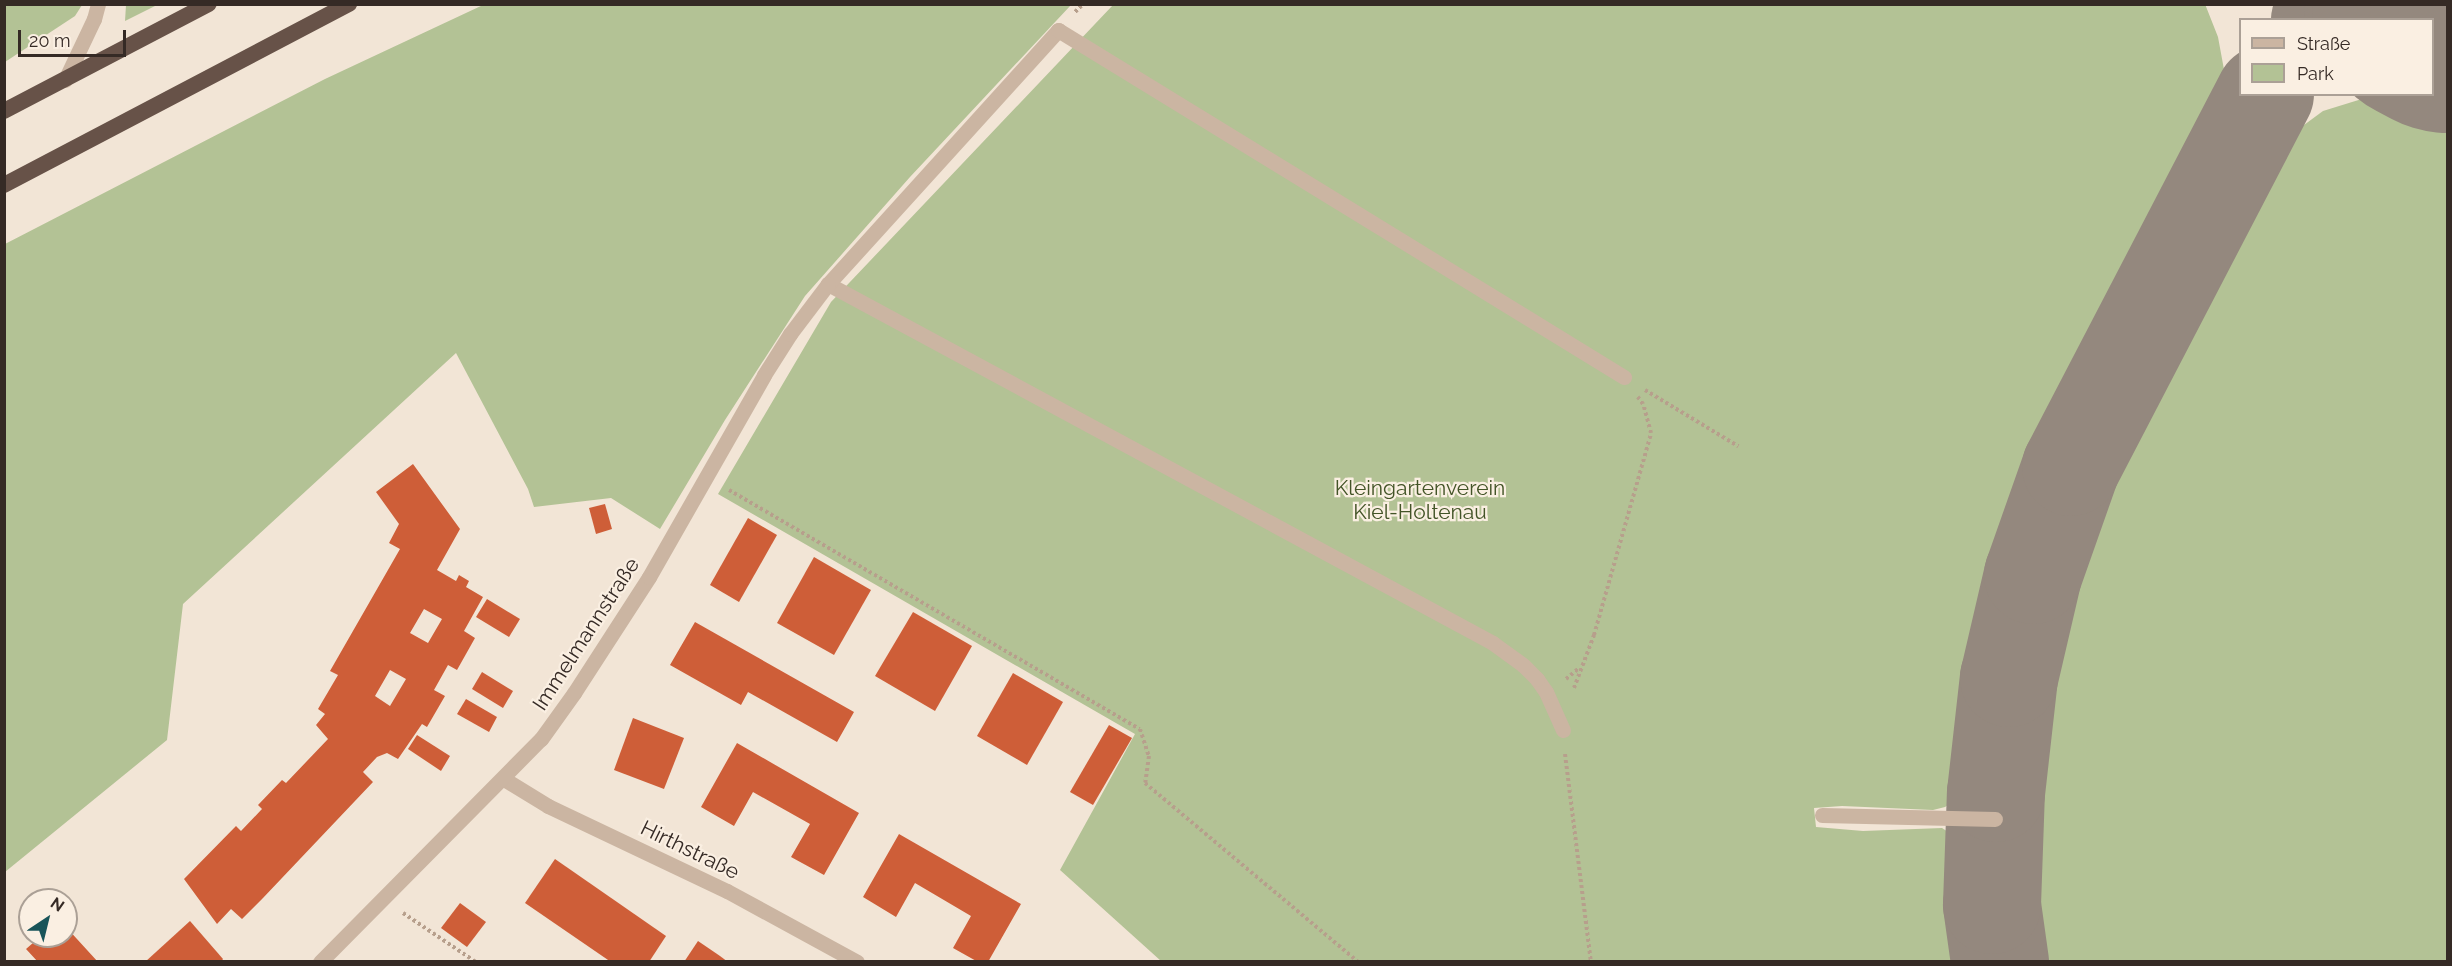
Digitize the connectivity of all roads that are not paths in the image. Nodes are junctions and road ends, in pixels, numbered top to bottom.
1 (98, 4) edge
2 (210, 4) edge
3 (349, 4) edge
4 (65, 80) junction
5 (4, 111) edge
6 (4, 185) edge
7 (828, 284) junction
8 (1624, 377) road end
9 (1563, 730) road end
10 (504, 779) junction
11 (1822, 815) dead end
12 (1995, 819) dead end
13 (320, 962) edge
14 (857, 962) edge

1 - 4 street
2 - 4 highway
3 - 6 highway
4 - 5 highway
7 - 8 street, Immelmannstraße
7 - 9 street
7 - 10 street, Immelmannstraße
10 - 13 street, Immelmannstraße
10 - 14 street, Hirthstraße
11 - 12 street

